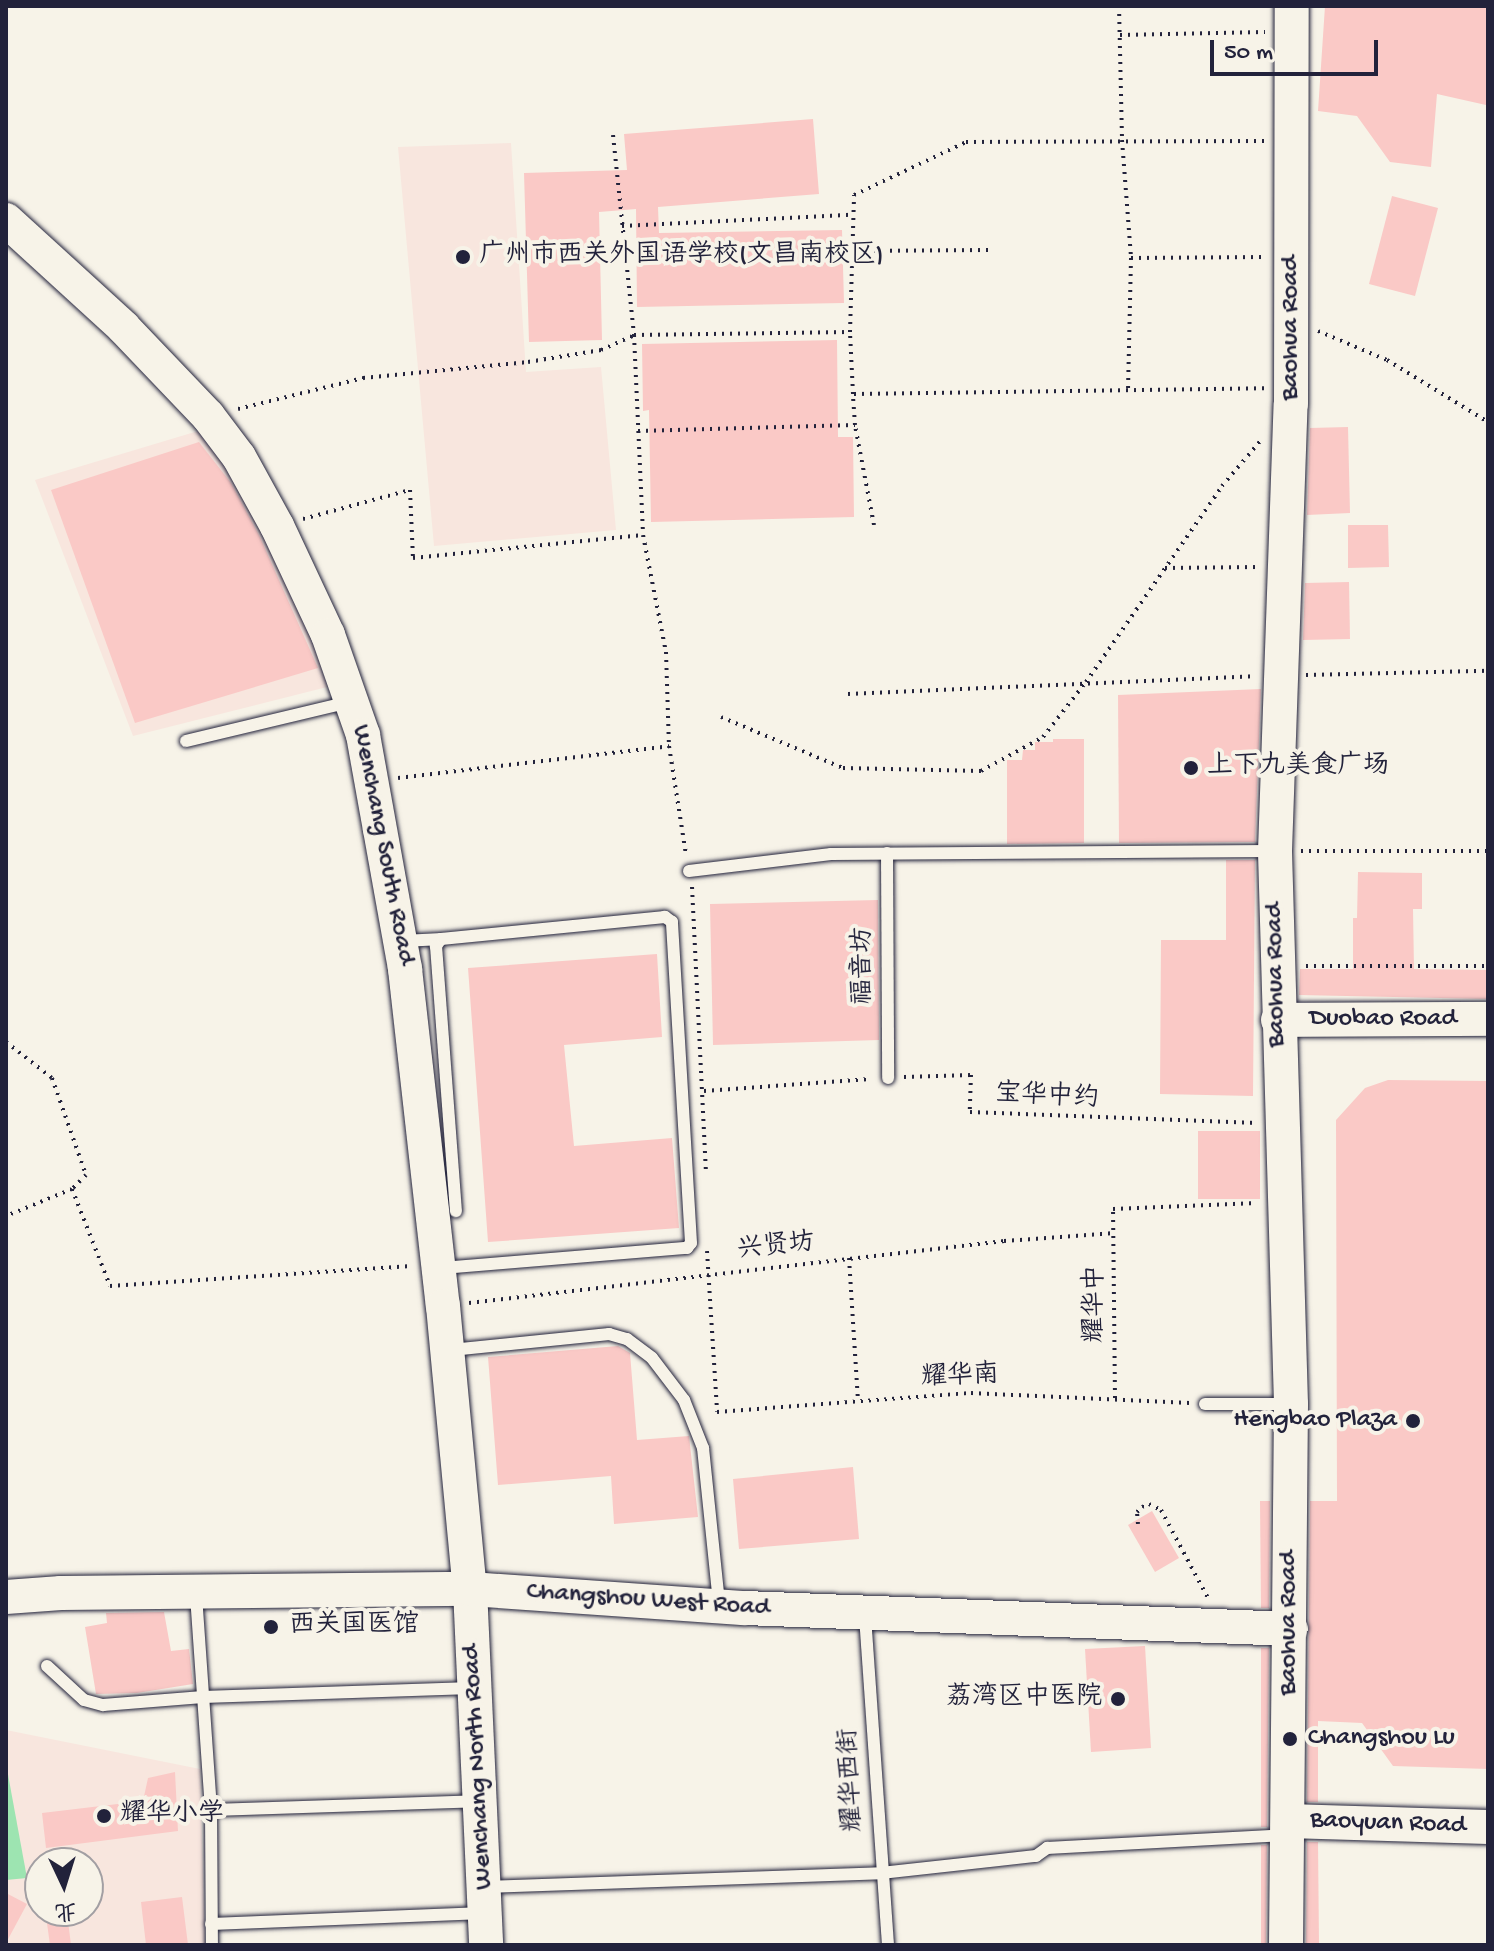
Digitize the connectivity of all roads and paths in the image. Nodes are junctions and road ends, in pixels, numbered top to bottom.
1 (1119, 6) edge
2 (1292, 19) edge
3 (1120, 35) junction
4 (613, 135) dead end
5 (1122, 140) junction
6 (1292, 141) junction
7 (851, 215) junction
8 (6, 220) edge
9 (621, 226) junction
10 (988, 250) dead end
11 (850, 251) junction
12 (1292, 257) junction
13 (1131, 258) junction
14 (1292, 320) junction
15 (850, 332) junction
16 (634, 335) junction
17 (1128, 388) junction
18 (853, 394) junction
19 (1292, 396) junction
20 (208, 416) junction
21 (1488, 422) edge
22 (855, 425) junction
23 (637, 431) junction
24 (874, 525) dead end
25 (277, 526) junction
26 (643, 535) junction
27 (1285, 566) junction
28 (1165, 568) junction
29 (1488, 671) edge
30 (1281, 675) junction
31 (1086, 682) junction
32 (848, 694) dead end
33 (353, 701) junction
34 (721, 717) dead end
35 (186, 741) dead end
36 (669, 746) junction
37 (374, 781) junction
38 (1275, 851) junction
39 (1488, 851) edge
40 (887, 853) junction
41 (689, 871) junction
42 (692, 886) dead end
43 (441, 939) junction
44 (401, 941) junction
45 (1277, 966) junction
46 (1488, 966) edge
47 (1488, 1019) edge
48 (1278, 1020) junction
49 (6, 1042) edge
50 (888, 1078) junction
51 (703, 1091) dead end
52 (1283, 1124) junction
53 (72, 1189) junction
54 (1284, 1201) junction
55 (456, 1211) dead end
56 (6, 1216) edge
57 (1115, 1233) junction
58 (849, 1258) junction
59 (438, 1266) junction
60 (443, 1306) junction
61 (446, 1350) junction
62 (1115, 1398) junction
63 (858, 1402) junction
64 (1205, 1404) joint
65 (1291, 1404) junction
66 (717, 1412) dead end
67 (1138, 1524) dead end
68 (470, 1589) junction
69 (196, 1591) junction
70 (6, 1597) edge
71 (720, 1606) junction
72 (1212, 1606) dead end
73 (865, 1612) junction
74 (1291, 1629) junction
75 (47, 1666) dead end
76 (476, 1688) junction
77 (203, 1697) junction
78 (482, 1801) junction
79 (211, 1810) junction
80 (1488, 1827) edge
81 (1288, 1828) junction
82 (881, 1873) junction
83 (486, 1915) edge
84 (211, 1924) junction
85 (212, 1945) edge
86 (888, 1945) edge
87 (1286, 1945) edge

1 - 3 path
2 - 3 path
2 - 6 street, Baohua Road
3 - 5 path
4 - 9 path
5 - 6 path
5 - 7 path
5 - 13 path
6 - 12 street, Baohua Road
7 - 9 path
7 - 11 path
8 - 20 street, Wenchang South Road
9 - 16 path
10 - 11 path
11 - 15 path
12 - 13 path
12 - 14 street, Baohua Road
13 - 17 path
14 - 19 street, Baohua Road
14 - 21 path
15 - 16 path
15 - 18 path
16 - 20 path
16 - 23 path
17 - 18 path
17 - 19 path
18 - 22 path
19 - 27 street, Baohua Road
19 - 28 path
20 - 25 street, Wenchang South Road
22 - 23 path
22 - 24 path
23 - 26 path
25 - 26 path
25 - 33 street, Wenchang South Road
26 - 36 path
27 - 28 path
27 - 30 street, Baohua Road
28 - 31 path
29 - 30 path
30 - 31 path
30 - 38 street, Baohua Road
31 - 32 path
31 - 34 path
33 - 35 lane
33 - 37 street, Wenchang South Road
36 - 37 path
36 - 41 path
37 - 44 street, Wenchang South Road
38 - 39 path
38 - 40 lane
38 - 45 street, Baohua Road
40 - 41 lane
40 - 50 lane, 福音坊
41 - 42 path
43 - 44 lane
43 - 55 lane
43 - 59 lane
44 - 59 street, Wenchang South Road
45 - 46 path
45 - 48 street, Baohua Road
47 - 48 street, Duobao Road
48 - 52 street, Baohua Road
49 - 53 path
50 - 51 path, 宝华中约
50 - 52 path, 宝华中约
52 - 54 street, Baohua Road
53 - 56 path
53 - 59 path
54 - 57 path, 耀华中
54 - 65 street, Baohua Road
57 - 58 path, 兴贤坊
57 - 62 path, 耀华中
58 - 60 path, 兴贤坊
58 - 63 path
59 - 60 street, Wenchang South Road
60 - 61 street, Wenchang South Road
61 - 68 street, Wenchang South Road
61 - 71 lane
62 - 63 path, 耀华南
62 - 64 path, 耀华南
63 - 66 path, 耀华南
64 - 65 lane
65 - 74 street, Baohua Road
67 - 72 path
68 - 69 street, Changshou West Road
68 - 71 street, Changshou West Road
68 - 76 street, Wenchang North Road
69 - 70 street, Changshou West Road
69 - 77 lane
71 - 73 street, Changshou West Road
73 - 74 street, Changshou West Road
73 - 82 lane, 耀华西街
74 - 81 street, Baohua Road
75 - 77 lane
76 - 77 lane
76 - 78 street, Wenchang North Road
77 - 79 lane
78 - 79 lane
78 - 83 street, Wenchang North Road
79 - 84 lane
80 - 81 street, Baoyuan Road
81 - 82 lane
81 - 87 street, Baohua Road
82 - 83 lane
82 - 86 lane, 耀华西街
83 - 84 lane
84 - 85 lane

